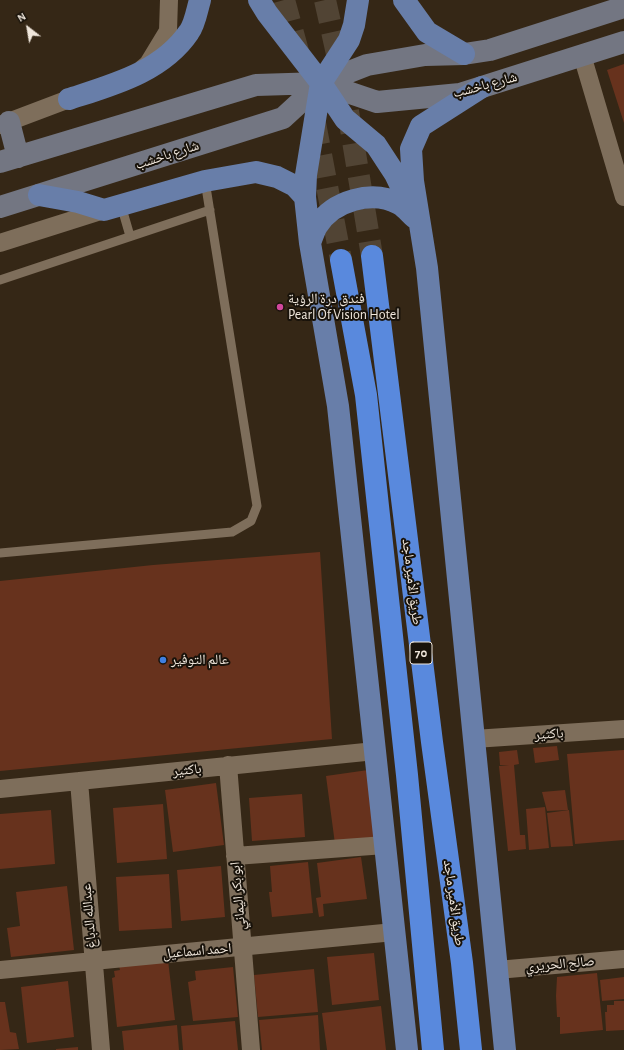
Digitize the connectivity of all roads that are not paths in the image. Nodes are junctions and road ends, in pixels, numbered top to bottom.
1 (169, 0) edge
2 (200, 0) edge
3 (259, 0) edge
4 (358, 0) edge
5 (404, 0) edge
6 (624, 7) edge
7 (624, 42) edge
8 (464, 54) junction
9 (582, 55) junction
10 (133, 76) junction
11 (321, 83) junction
12 (482, 87) junction
13 (69, 99) joint
14 (5, 124) edge
15 (9, 159) edge
16 (621, 176) edge
17 (205, 181) junction
18 (39, 195) junction
19 (305, 197) junction
20 (624, 197) edge
21 (0, 206) edge
22 (113, 207) junction
23 (210, 210) junction
24 (418, 221) junction
25 (130, 236) junction
26 (0, 243) edge
27 (310, 243) junction
28 (372, 256) tunnel mouth
29 (341, 260) tunnel mouth
30 (0, 280) edge
31 (0, 553) edge
32 (624, 729) edge
33 (474, 739) junction
34 (375, 752) junction
35 (228, 765) junction
36 (79, 781) junction
37 (0, 788) edge
38 (385, 845) junction
39 (235, 856) junction
40 (394, 932) junction
41 (243, 947) junction
42 (624, 959) edge
43 (93, 962) junction
44 (0, 970) edge
45 (497, 970) junction
46 (101, 1050) edge
47 (251, 1050) edge
48 (407, 1050) edge
49 (433, 1050) edge
50 (471, 1050) edge
51 (504, 1050) edge

1 - 10 street
2 - 10 main road
3 - 11 main road
4 - 11 main road
5 - 8 main road
6 - 8 main road, شارع باخشب
7 - 9 main road, شارع باخشب
8 - 11 main road, شارع باخشب
9 - 12 main road, شارع باخشب
9 - 16 street
10 - 13 main road
11 - 12 main road, شارع باخشب
11 - 15 main road, شارع باخشب
11 - 18 main road, شارع باخشب
11 - 19 main road
11 - 24 main road
12 - 24 main road
13 - 14 street
14 - 15 main road
16 - 20 street
17 - 19 main road
17 - 22 main road
17 - 23 lane
18 - 21 main road, شارع باخشب
18 - 22 main road
19 - 27 main road
22 - 25 lane
22 - 26 street
23 - 25 lane
23 - 31 lane
24 - 27 main road
24 - 33 main road
25 - 30 lane
27 - 34 main road
28 - 50 highway, طريق الأمير ماجد / 70
29 - 49 highway, طريق الأمير ماجد / 70
32 - 33 street, باكثير
33 - 45 main road
34 - 35 street, باكثير
34 - 38 main road
35 - 36 street, باكثير
35 - 39 street, ابو بكر اليماني
36 - 37 street, باكثير
36 - 43 street, عبدالله الدباغ
38 - 39 street
38 - 40 main road
39 - 41 street, ابو بكر اليماني
40 - 41 street, احمد اسماعيل
40 - 48 main road
41 - 43 street, احمد اسماعيل
41 - 47 street, ابو بكر اليماني
42 - 45 street, صالح الحريري
43 - 44 street, احمد اسماعيل
43 - 46 street, عبدالله الدباغ
45 - 51 main road

